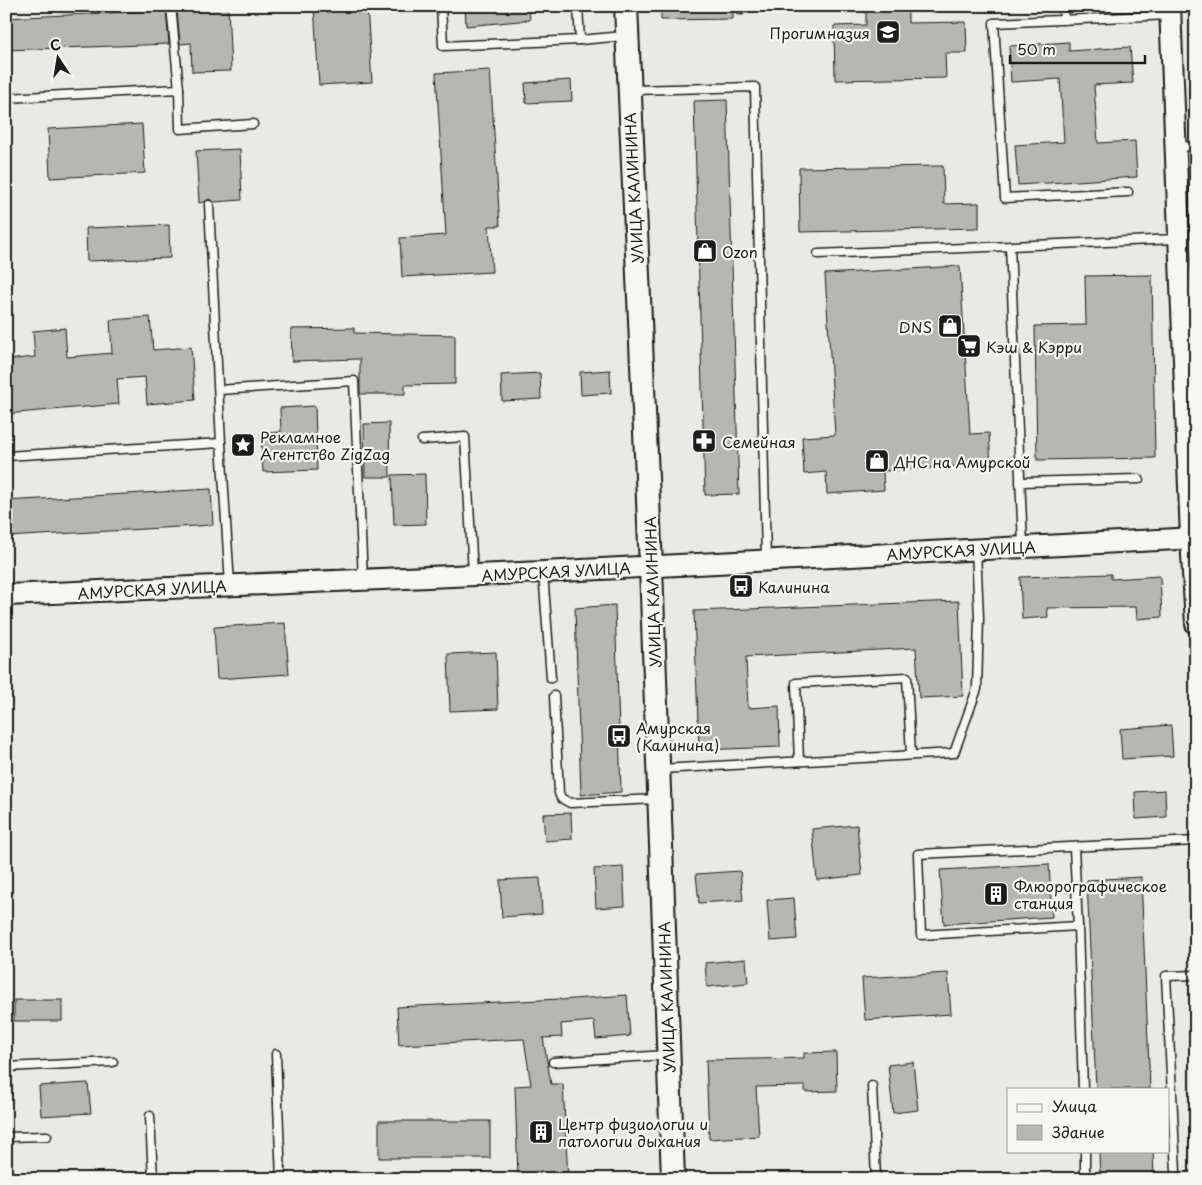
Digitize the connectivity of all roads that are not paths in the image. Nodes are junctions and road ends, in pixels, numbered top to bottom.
1 (171, 6) edge
2 (441, 6) edge
3 (578, 6) edge
4 (626, 6) edge
5 (1063, 6) edge
6 (1170, 11) edge
7 (1064, 20) junction
8 (626, 36) junction
9 (580, 40) junction
10 (178, 89) junction
11 (629, 90) junction
12 (6, 98) edge
13 (253, 124) dead end
14 (1196, 146) edge
15 (1176, 148) junction
16 (1128, 192) dead end
17 (209, 205) dead end
18 (1179, 239) junction
19 (1010, 246) junction
20 (818, 254) dead end
21 (219, 390) junction
22 (422, 440) dead end
23 (221, 443) junction
24 (6, 456) edge
25 (1138, 479) dead end
26 (1020, 482) junction
27 (1193, 538) edge
28 (1023, 547) junction
29 (976, 550) junction
30 (766, 561) junction
31 (651, 567) junction
32 (543, 572) junction
33 (474, 575) junction
34 (363, 580) junction
35 (230, 586) junction
36 (6, 596) edge
37 (1196, 624) edge
38 (551, 678) dead end
39 (554, 696) dead end
40 (911, 755) junction
41 (799, 762) junction
42 (658, 770) junction
43 (659, 799) junction
44 (1196, 841) edge
45 (1074, 848) dead end
46 (1078, 926) junction
47 (1196, 975) edge
48 (276, 1054) dead end
49 (668, 1055) junction
50 (113, 1062) dead end
51 (553, 1062) dead end
52 (6, 1067) edge
53 (872, 1086) dead end
54 (1083, 1088) edge
55 (150, 1116) dead end
56 (47, 1136) dead end
57 (6, 1137) edge
58 (1085, 1152) edge
59 (1176, 1172) dead end
60 (153, 1179) edge
61 (281, 1179) edge
62 (673, 1179) edge
63 (876, 1179) edge
64 (1086, 1179) edge

1 - 10 lane
2 - 9 lane
3 - 9 lane
4 - 8 main road, УЛИЦА КАЛИНИНА
5 - 7 lane
6 - 7 lane
6 - 15 street
7 - 16 lane
8 - 9 lane
8 - 11 main road, УЛИЦА КАЛИНИНА
10 - 12 lane
10 - 13 lane
11 - 30 lane
11 - 31 main road, УЛИЦА КАЛИНИНА
14 - 15 lane
15 - 18 street
17 - 21 lane
18 - 19 lane
18 - 27 street
19 - 20 lane
19 - 26 lane
21 - 23 lane
21 - 34 lane
22 - 33 lane
23 - 24 lane
23 - 35 lane
25 - 26 lane
26 - 28 lane
27 - 28 street, АМУРСКАЯ УЛИЦА
27 - 37 street
28 - 29 street, АМУРСКАЯ УЛИЦА
29 - 30 street, АМУРСКАЯ УЛИЦА
29 - 40 lane
30 - 31 street, АМУРСКАЯ УЛИЦА
31 - 32 street, АМУРСКАЯ УЛИЦА
31 - 42 main road, УЛИЦА КАЛИНИНА
32 - 33 street, АМУРСКАЯ УЛИЦА
32 - 38 lane
33 - 34 street, АМУРСКАЯ УЛИЦА
34 - 35 street, АМУРСКАЯ УЛИЦА
35 - 36 street, АМУРСКАЯ УЛИЦА
39 - 43 lane
40 - 41 lane
40 - 41 lane
41 - 42 lane
42 - 43 main road, УЛИЦА КАЛИНИНА
43 - 49 main road, УЛИЦА КАЛИНИНА
44 - 46 lane
45 - 46 lane
46 - 54 lane
47 - 59 lane
48 - 61 lane
49 - 51 lane
49 - 62 main road, УЛИЦА КАЛИНИНА
50 - 52 lane
53 - 63 lane
55 - 60 lane
56 - 57 lane
58 - 64 lane

